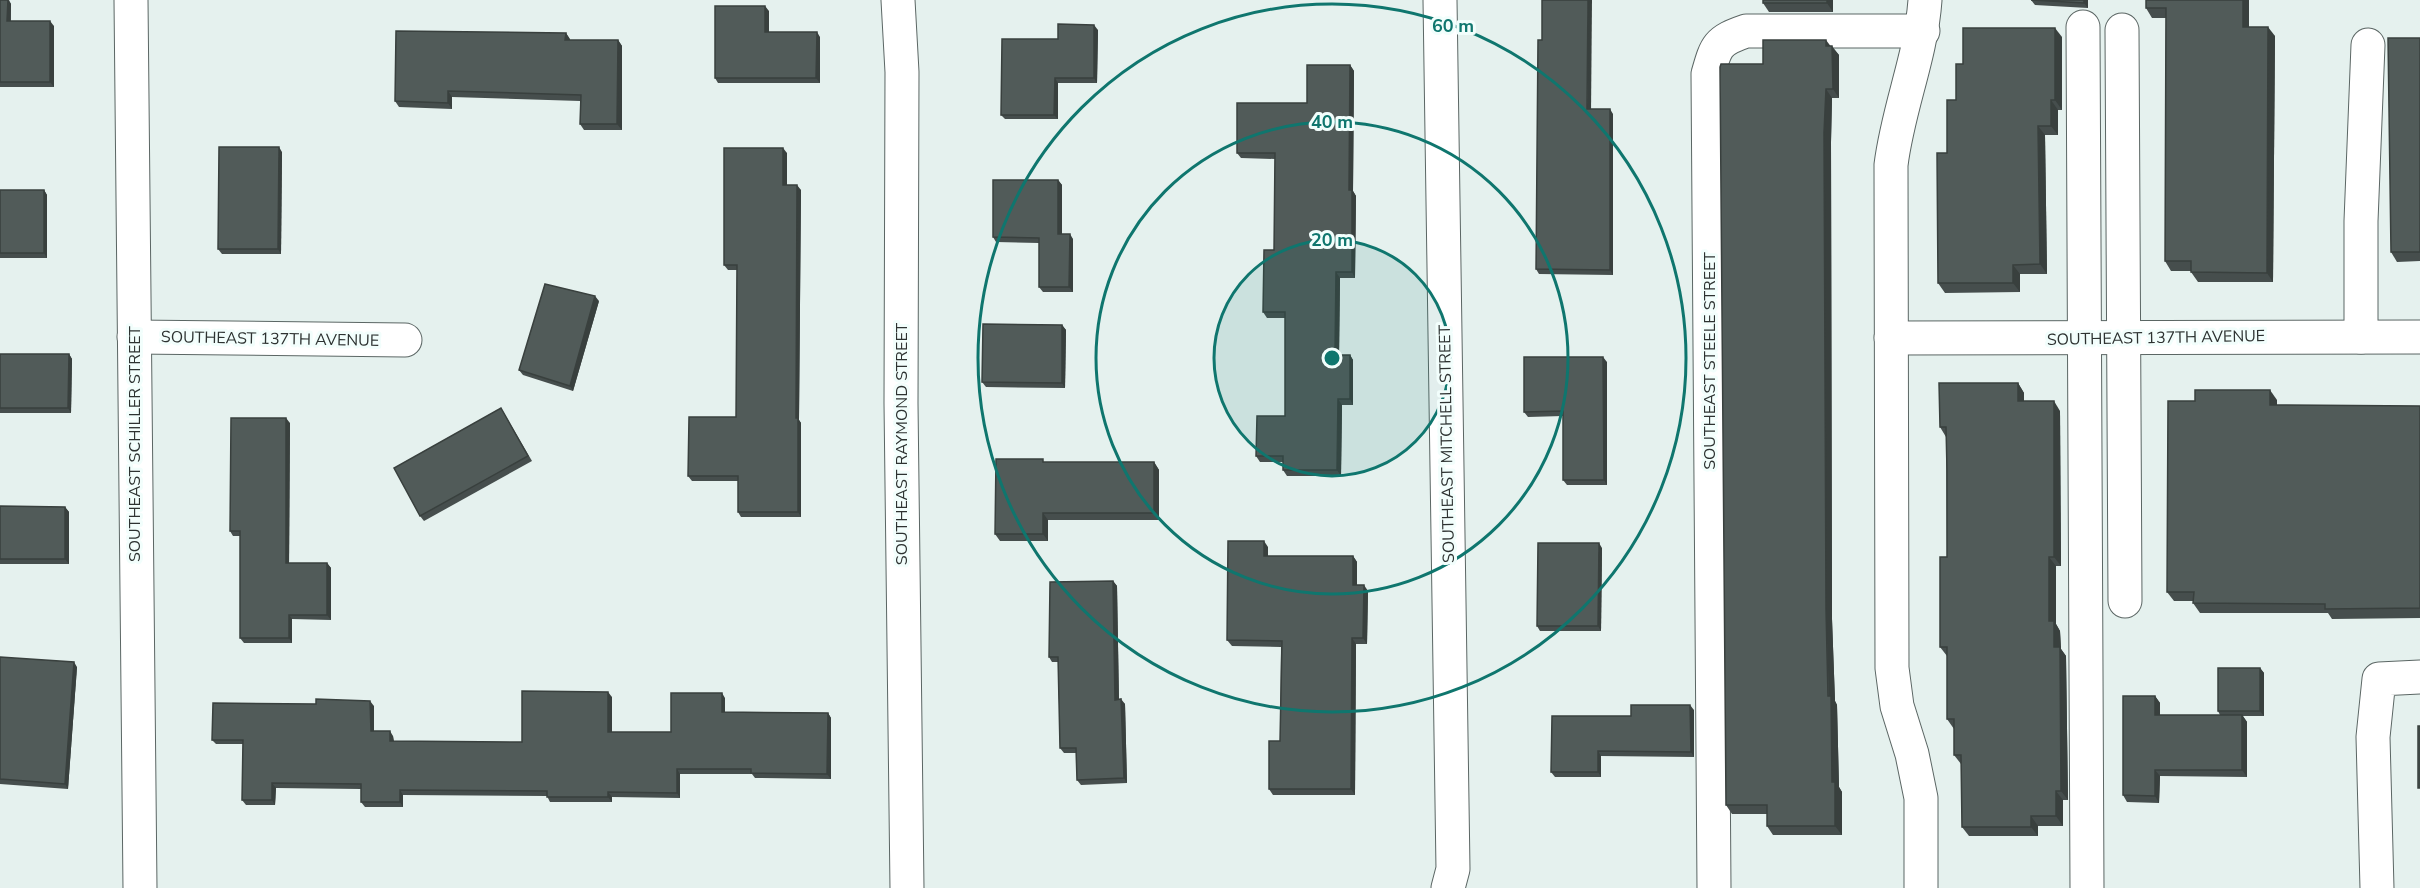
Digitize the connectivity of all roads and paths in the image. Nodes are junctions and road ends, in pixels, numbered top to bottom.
1 (131, 0) edge
2 (898, 0) edge
3 (1440, 0) edge
4 (1924, 15) edge
5 (2083, 27) dead end
6 (2122, 30) dead end
7 (2368, 45) dead end
8 (2123, 336) junction
9 (134, 337) junction
10 (2361, 337) junction
11 (2420, 337) edge
12 (1891, 338) junction
13 (2084, 338) junction
14 (405, 340) dead end
15 (2125, 602) dead end
16 (2420, 677) edge
17 (140, 888) edge
18 (907, 888) edge
19 (1448, 888) edge
20 (1714, 888) edge
21 (1921, 888) edge
22 (2086, 888) edge
23 (2377, 888) edge

1 - 9 street, SOUTHEAST SCHILLER STREET
2 - 18 street, SOUTHEAST RAYMOND STREET
3 - 19 street, SOUTHEAST MITCHELL STREET
4 - 12 street, SOUTHEAST STEELE STREET
4 - 20 street, SOUTHEAST STEELE STREET
5 - 13 street
6 - 8 street
7 - 10 street
8 - 10 street, SOUTHEAST 137TH AVENUE
8 - 13 street, SOUTHEAST 137TH AVENUE
8 - 15 street
9 - 14 street, SOUTHEAST 137TH AVENUE
9 - 17 street, SOUTHEAST SCHILLER STREET
10 - 11 street, SOUTHEAST 137TH AVENUE
12 - 13 street, SOUTHEAST 137TH AVENUE
12 - 21 street, SOUTHEAST STEELE STREET
13 - 22 street
16 - 23 street

